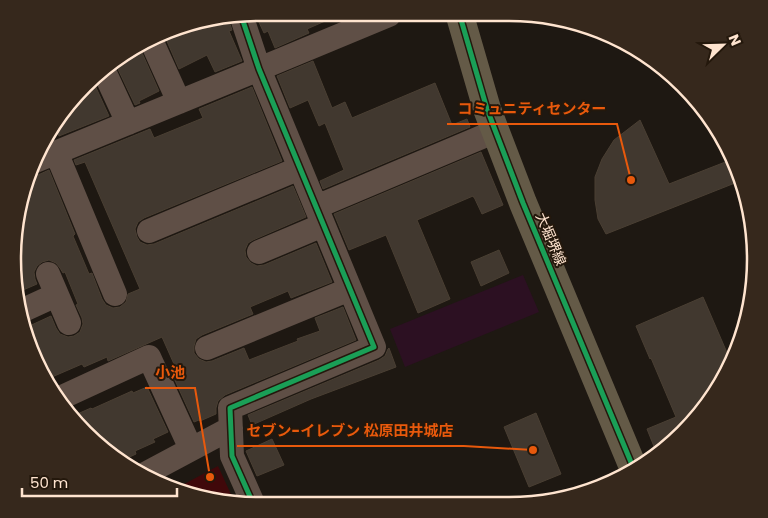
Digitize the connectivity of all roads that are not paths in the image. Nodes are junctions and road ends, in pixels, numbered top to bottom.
1 (461, 21) edge
2 (243, 22) edge
3 (345, 23) edge
4 (154, 46) edge
5 (259, 70) junction
6 (107, 76) edge
7 (179, 102) junction
8 (128, 123) junction
9 (496, 131) junction
10 (46, 153) edge
11 (300, 168) junction
12 (320, 216) junction
13 (149, 231) dead end
14 (259, 252) dead end
15 (350, 289) junction
16 (116, 294) dead end
17 (26, 306) edge
18 (69, 323) dead end
19 (207, 348) dead end
20 (64, 396) edge
21 (231, 428) junction
22 (191, 449) junction
23 (631, 463) edge
24 (151, 470) edge
25 (250, 496) edge

1 - 9 main road, 大堀堺線
2 - 5 street
3 - 5 street
4 - 7 street
5 - 7 street
5 - 11 street
6 - 8 street
7 - 8 street
8 - 10 street
9 - 12 street
9 - 23 main road, 大堀堺線
10 - 16 street
11 - 12 street
11 - 13 street
12 - 14 street
12 - 15 street
15 - 19 street
15 - 21 street
17 - 18 street
20 - 22 street
21 - 22 street
21 - 25 street
22 - 24 street

